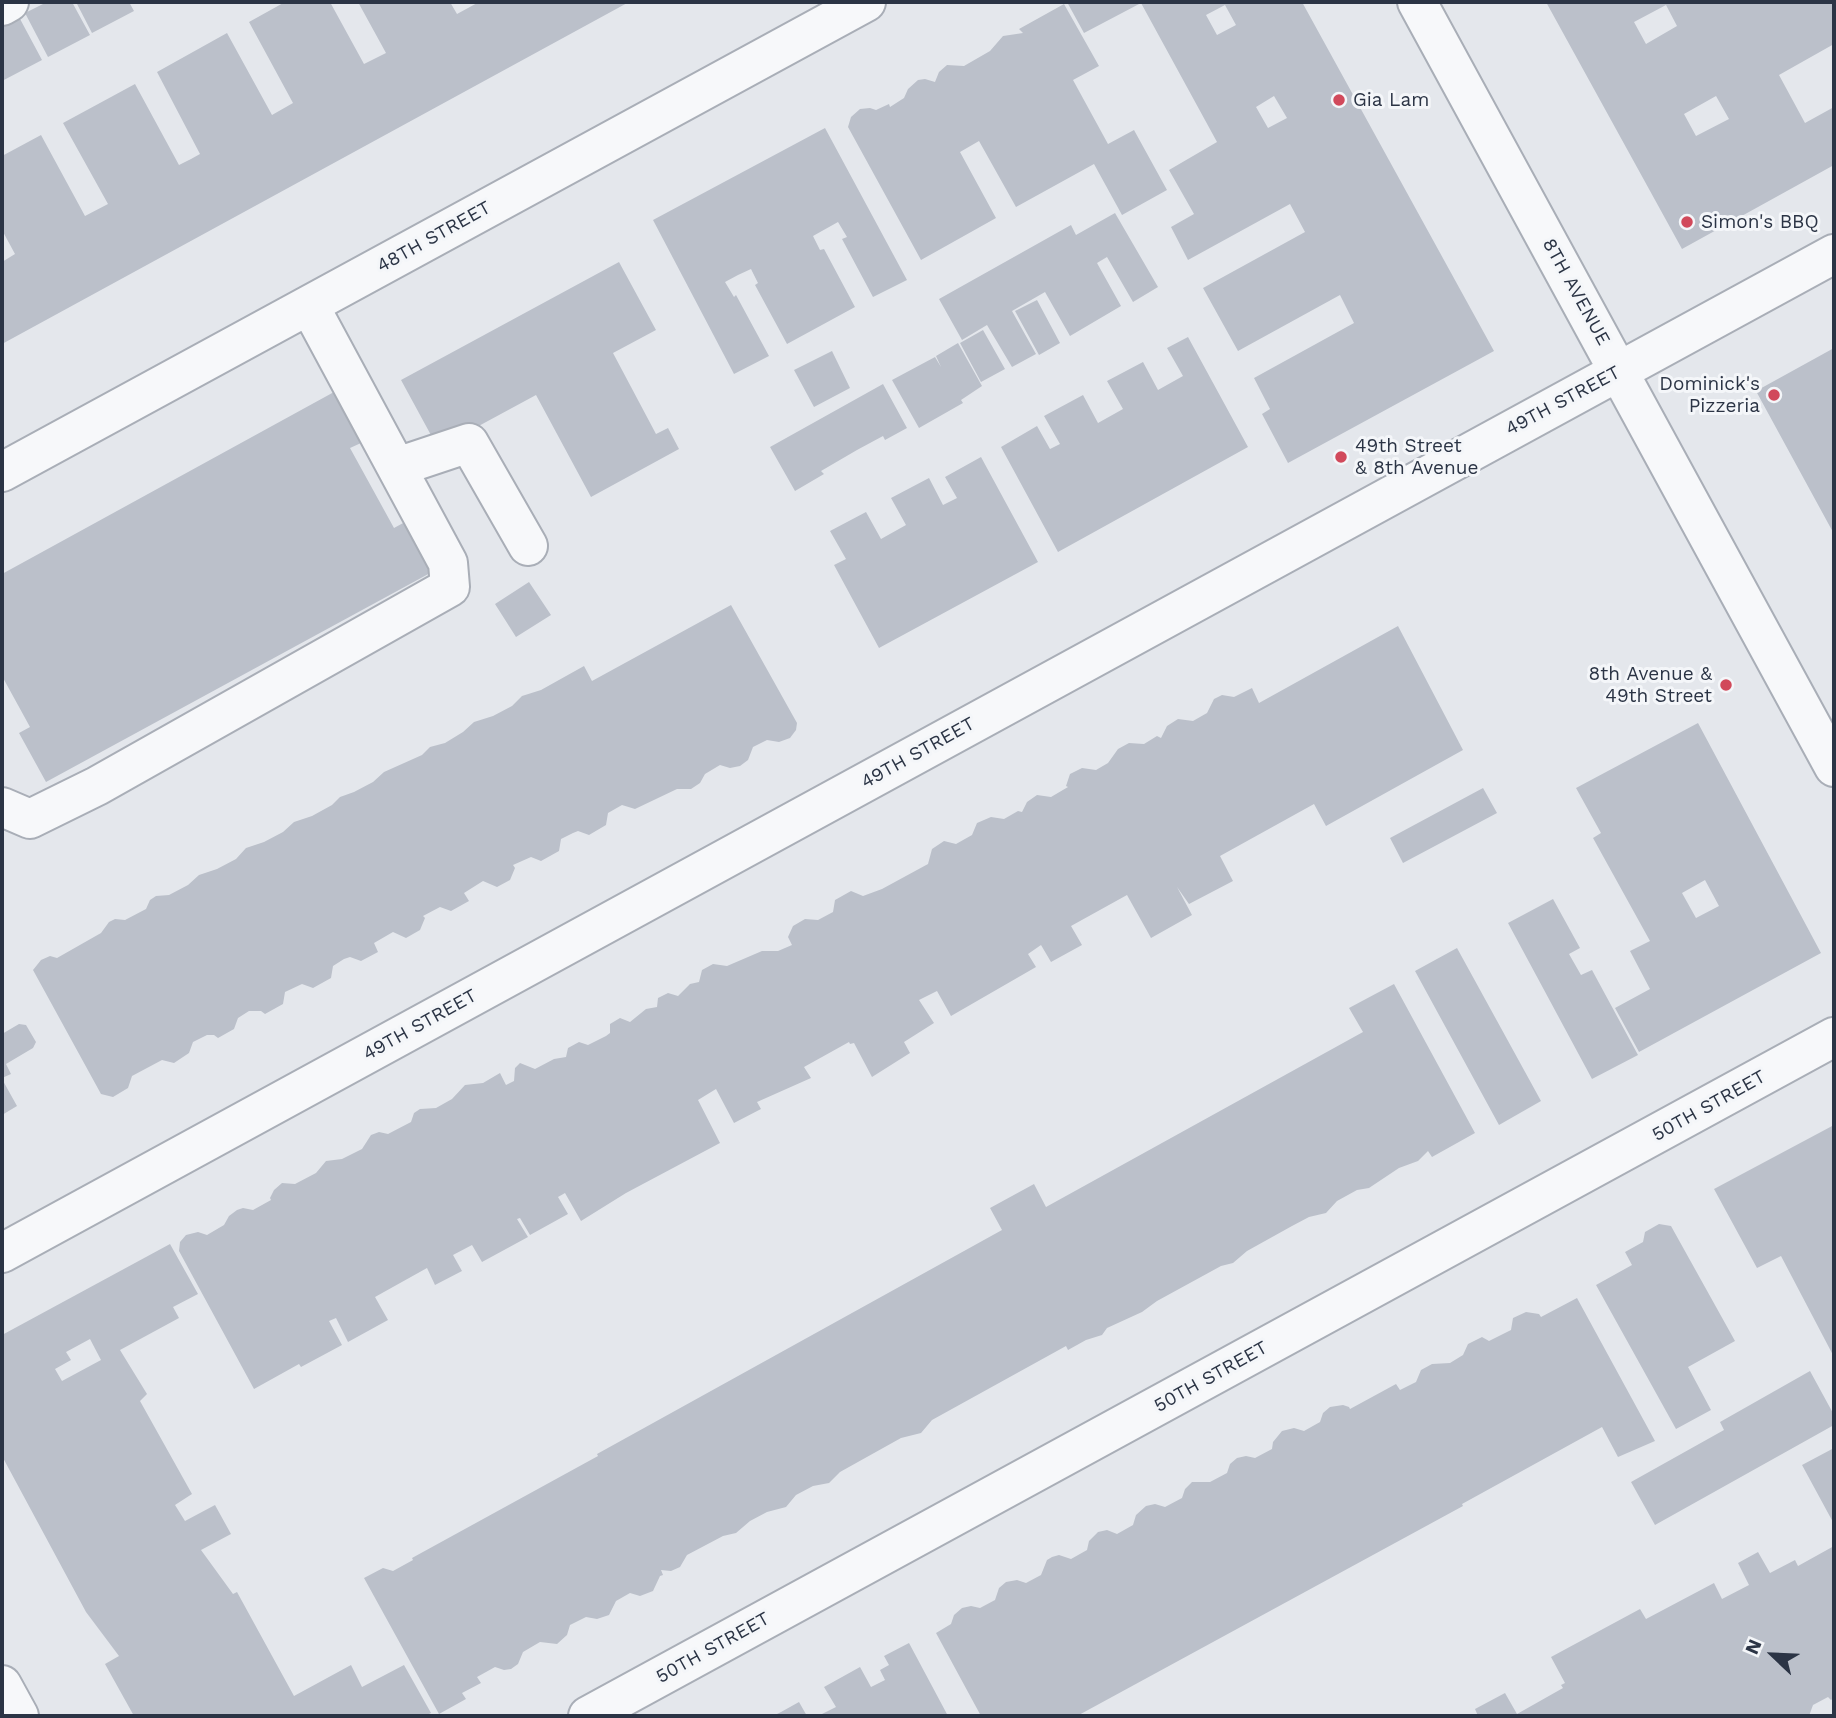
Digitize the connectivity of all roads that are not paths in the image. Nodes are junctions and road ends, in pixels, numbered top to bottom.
1 (9, 2) edge
2 (866, 2) edge
3 (1417, 2) edge
4 (2, 6) edge
5 (1834, 254) edge
6 (309, 305) junction
7 (1619, 371) junction
8 (397, 467) junction
9 (2, 472) edge
10 (528, 546) dead end
11 (1834, 767) edge
12 (2, 807) edge
13 (1834, 1037) edge
14 (2, 1253) edge
15 (2, 1685) edge
16 (19, 1716) edge
17 (587, 1716) edge

1 - 4 street
2 - 6 street, 48TH STREET
3 - 7 street, 8TH AVENUE
5 - 7 street, 49TH STREET
6 - 8 street
6 - 9 street, 48TH STREET
7 - 11 street, 8TH AVENUE
7 - 14 street, 49TH STREET
8 - 10 street
8 - 12 street
13 - 17 street, 50TH STREET
15 - 16 street

